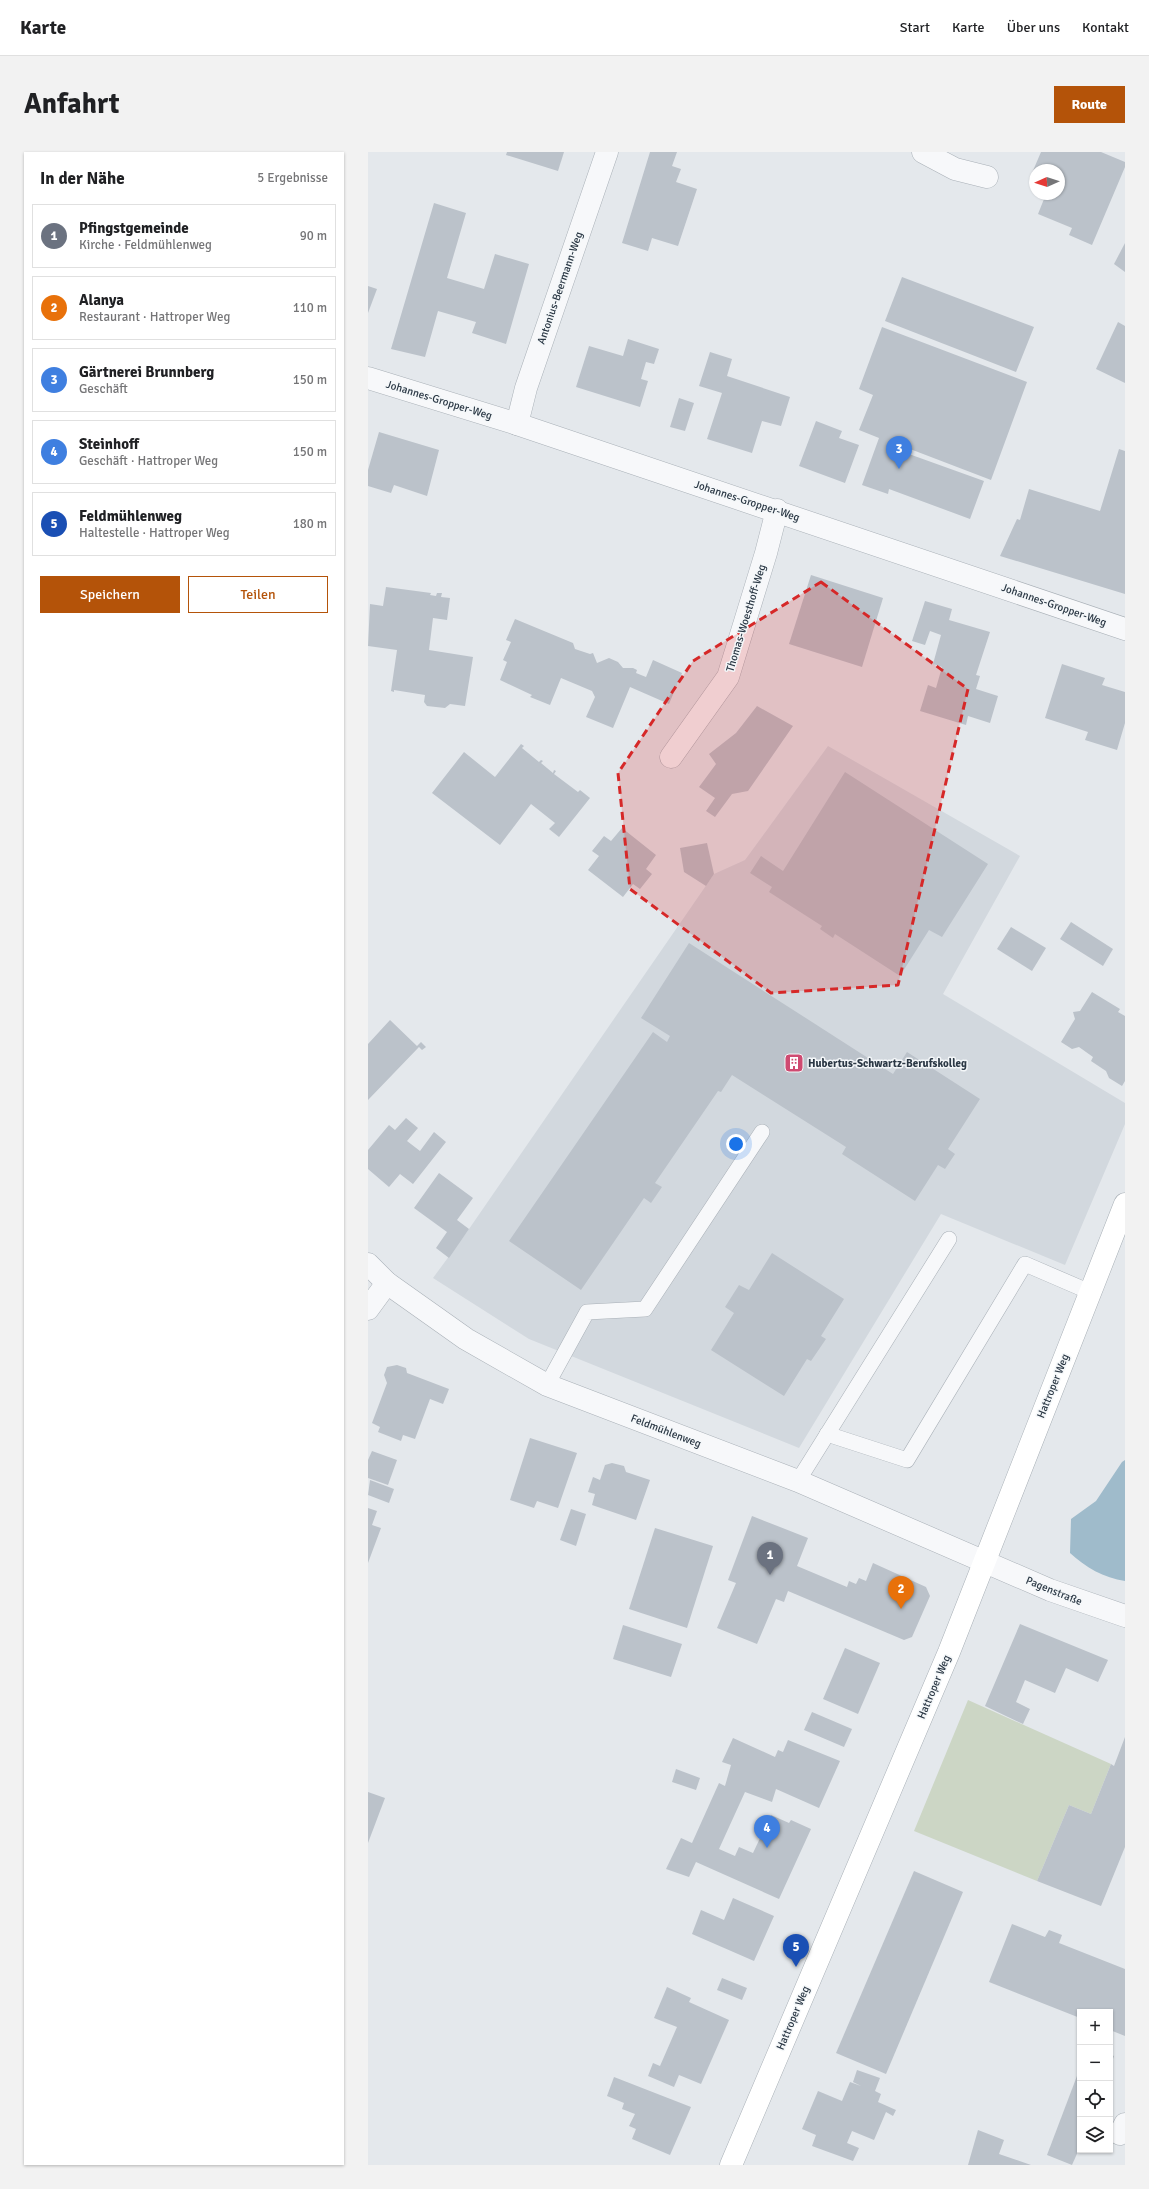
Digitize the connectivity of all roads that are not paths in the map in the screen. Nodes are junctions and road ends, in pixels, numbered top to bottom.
1 (607, 152) edge
2 (923, 152) edge
3 (987, 177) dead end
4 (368, 378) edge
5 (518, 424) junction
6 (777, 510) junction
7 (1125, 629) edge
8 (671, 757) dead end
9 (762, 1132) dead end
10 (1125, 1204) edge
11 (949, 1239) dead end
12 (368, 1264) edge
13 (387, 1283) junction
14 (1090, 1292) junction
15 (368, 1309) edge
16 (547, 1385) junction
17 (827, 1434) junction
18 (798, 1481) junction
19 (984, 1562) junction
20 (1125, 1616) edge
21 (730, 2165) edge

1 - 5 street, Antonius-Beermann-Weg
2 - 3 street
4 - 5 street, Johannes-Gropper-Weg
5 - 6 street, Johannes-Gropper-Weg
6 - 7 street, Johannes-Gropper-Weg
6 - 8 street, Thomas-Woesthoff-Weg
9 - 16 lane
10 - 14 street, Hattroper Weg
11 - 17 lane
12 - 13 street, Feldmühlenweg
13 - 15 street
13 - 16 street, Feldmühlenweg
14 - 17 lane
14 - 19 street, Hattroper Weg
16 - 18 street, Feldmühlenweg
17 - 18 lane
18 - 19 street, Feldmühlenweg
19 - 20 street, Pagenstraße
19 - 21 street, Hattroper Weg

